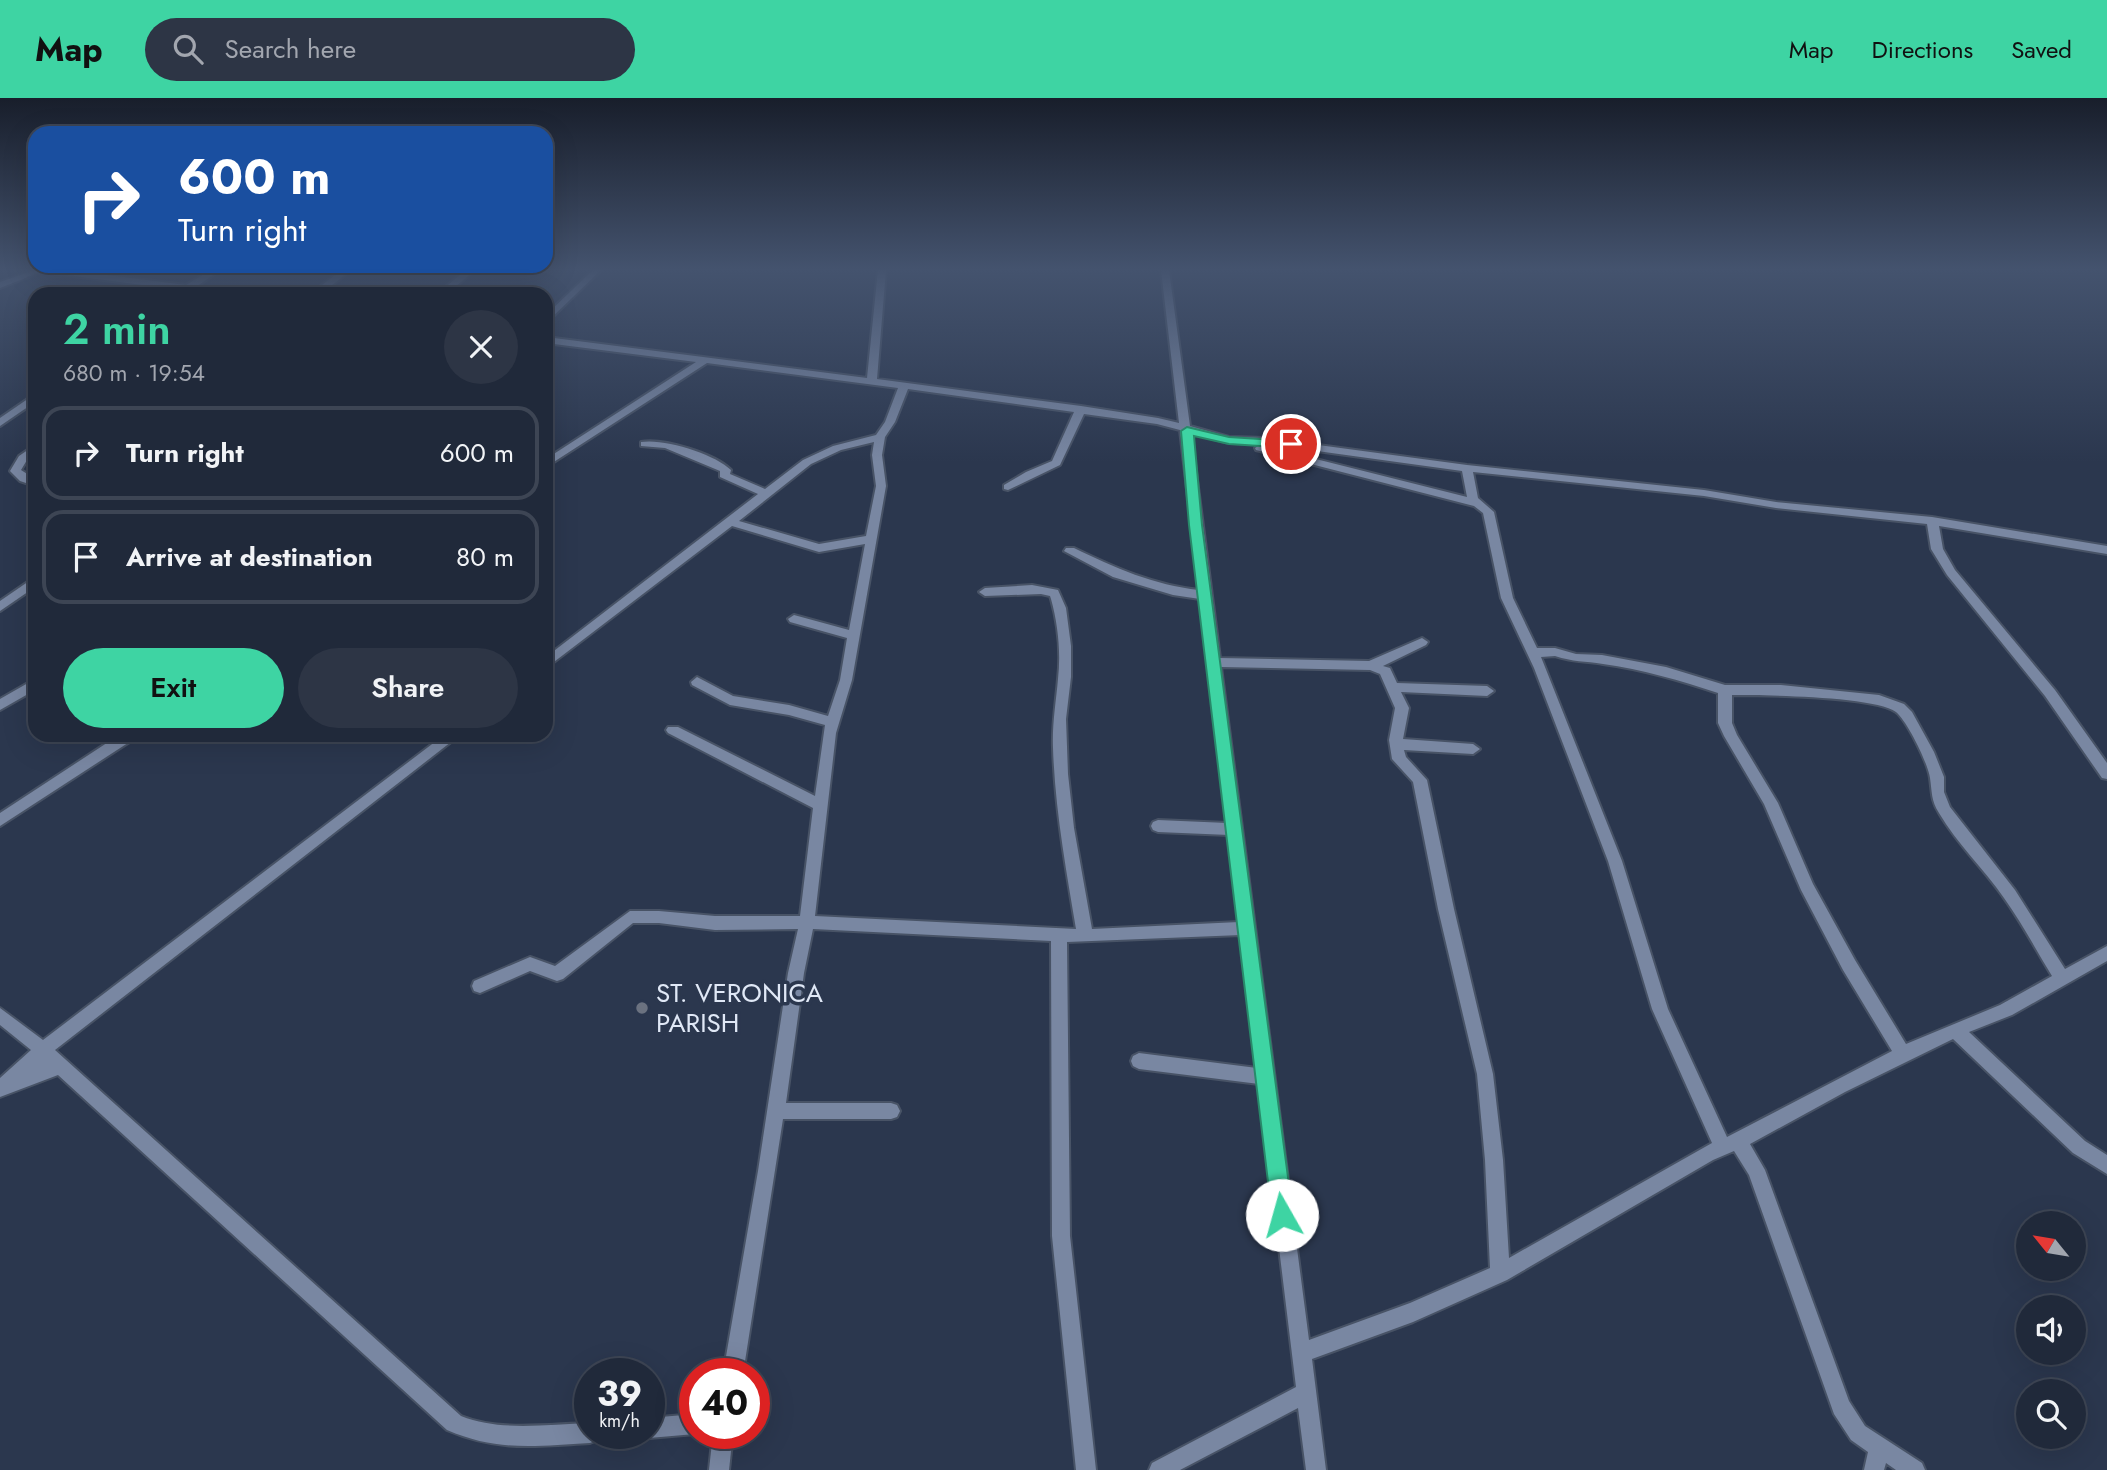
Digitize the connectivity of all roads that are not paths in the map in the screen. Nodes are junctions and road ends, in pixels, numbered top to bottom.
1 (876, 334) edge
2 (1174, 334) edge
3 (553, 341) edge
4 (704, 361) junction
5 (872, 382) junction
6 (904, 386) junction
7 (28, 402) edge
8 (1081, 409) junction
9 (0, 423) edge
10 (1187, 431) junction
11 (880, 437) junction
12 (1229, 440) junction
13 (645, 444) dead end
14 (28, 454) edge
15 (553, 459) edge
16 (1467, 468) junction
17 (28, 480) edge
18 (1008, 487) dead end
19 (766, 494) junction
20 (1476, 503) junction
21 (1932, 521) junction
22 (731, 522) junction
23 (871, 539) junction
24 (2107, 550) edge
25 (1070, 551) dead end
26 (28, 586) edge
27 (985, 592) dead end
28 (1204, 595) junction
29 (0, 607) edge
30 (794, 619) dead end
31 (855, 636) junction
32 (1422, 642) dead end
33 (1532, 653) junction
34 (553, 659) edge
35 (1213, 662) junction
36 (1371, 666) junction
37 (697, 681) dead end
38 (1392, 687) junction
39 (28, 688) edge
40 (1724, 690) junction
41 (1487, 691) dead end
42 (0, 705) edge
43 (833, 722) junction
44 (673, 730) dead end
45 (119, 742) edge
46 (444, 742) edge
47 (1397, 744) junction
48 (1473, 750) dead end
49 (2107, 774) edge
50 (821, 806) junction
51 (0, 820) edge
52 (1158, 826) dead end
53 (1234, 829) junction
54 (807, 922) junction
55 (1246, 928) junction
56 (1059, 933) junction
57 (1084, 936) junction
58 (2107, 953) edge
59 (2062, 978) junction
60 (480, 986) dead end
61 (0, 1015) edge
62 (1956, 1031) junction
63 (43, 1050) junction
64 (1903, 1054) junction
65 (1139, 1060) dead end
66 (61, 1066) junction
67 (1265, 1077) junction
68 (2, 1088) edge
69 (777, 1111) junction
70 (891, 1111) dead end
71 (1730, 1144) junction
72 (2107, 1165) edge
73 (1500, 1273) junction
74 (1300, 1353) junction
75 (736, 1358) edge
76 (1307, 1392) junction
77 (574, 1433) edge
78 (721, 1449) edge
79 (1879, 1449) junction
80 (719, 1470) edge
81 (1086, 1470) edge
82 (1159, 1470) edge
83 (1316, 1470) edge
84 (1874, 1470) edge
85 (1915, 1470) edge

1 - 5 street
2 - 10 street
3 - 4 street
4 - 5 street
4 - 15 street
5 - 6 street
6 - 8 street
6 - 11 street
7 - 9 street
8 - 10 street
8 - 18 street
10 - 12 street
10 - 28 street
11 - 19 street
11 - 23 street
12 - 16 street
12 - 20 street
13 - 19 street
14 - 17 street
16 - 20 street
16 - 21 street
19 - 22 street
20 - 33 street
21 - 24 street
21 - 49 street
22 - 23 street
22 - 34 street
23 - 31 street
25 - 28 street
26 - 29 street
27 - 57 street
28 - 35 street
30 - 31 street
31 - 43 street
32 - 36 street
33 - 40 street
33 - 71 street
35 - 36 street
35 - 53 street
36 - 38 street
37 - 43 street
38 - 41 street
38 - 47 street
39 - 42 street
40 - 59 street
40 - 64 street
43 - 50 street
44 - 50 street
45 - 51 street
46 - 63 street
47 - 48 street
47 - 73 street
50 - 54 street
52 - 53 street
53 - 55 street
54 - 56 street
54 - 60 street
54 - 69 street
55 - 57 street
55 - 67 street
56 - 57 street
56 - 81 street
58 - 59 street
59 - 62 street
61 - 63 street
62 - 64 street
62 - 72 street
63 - 66 street
63 - 68 street
64 - 71 street
65 - 67 street
66 - 68 street
66 - 77 street
67 - 74 street
69 - 70 street
69 - 75 street
71 - 73 street
71 - 79 street
73 - 74 street
74 - 76 street
76 - 82 street
76 - 83 street
78 - 80 street
79 - 84 street
79 - 85 street

